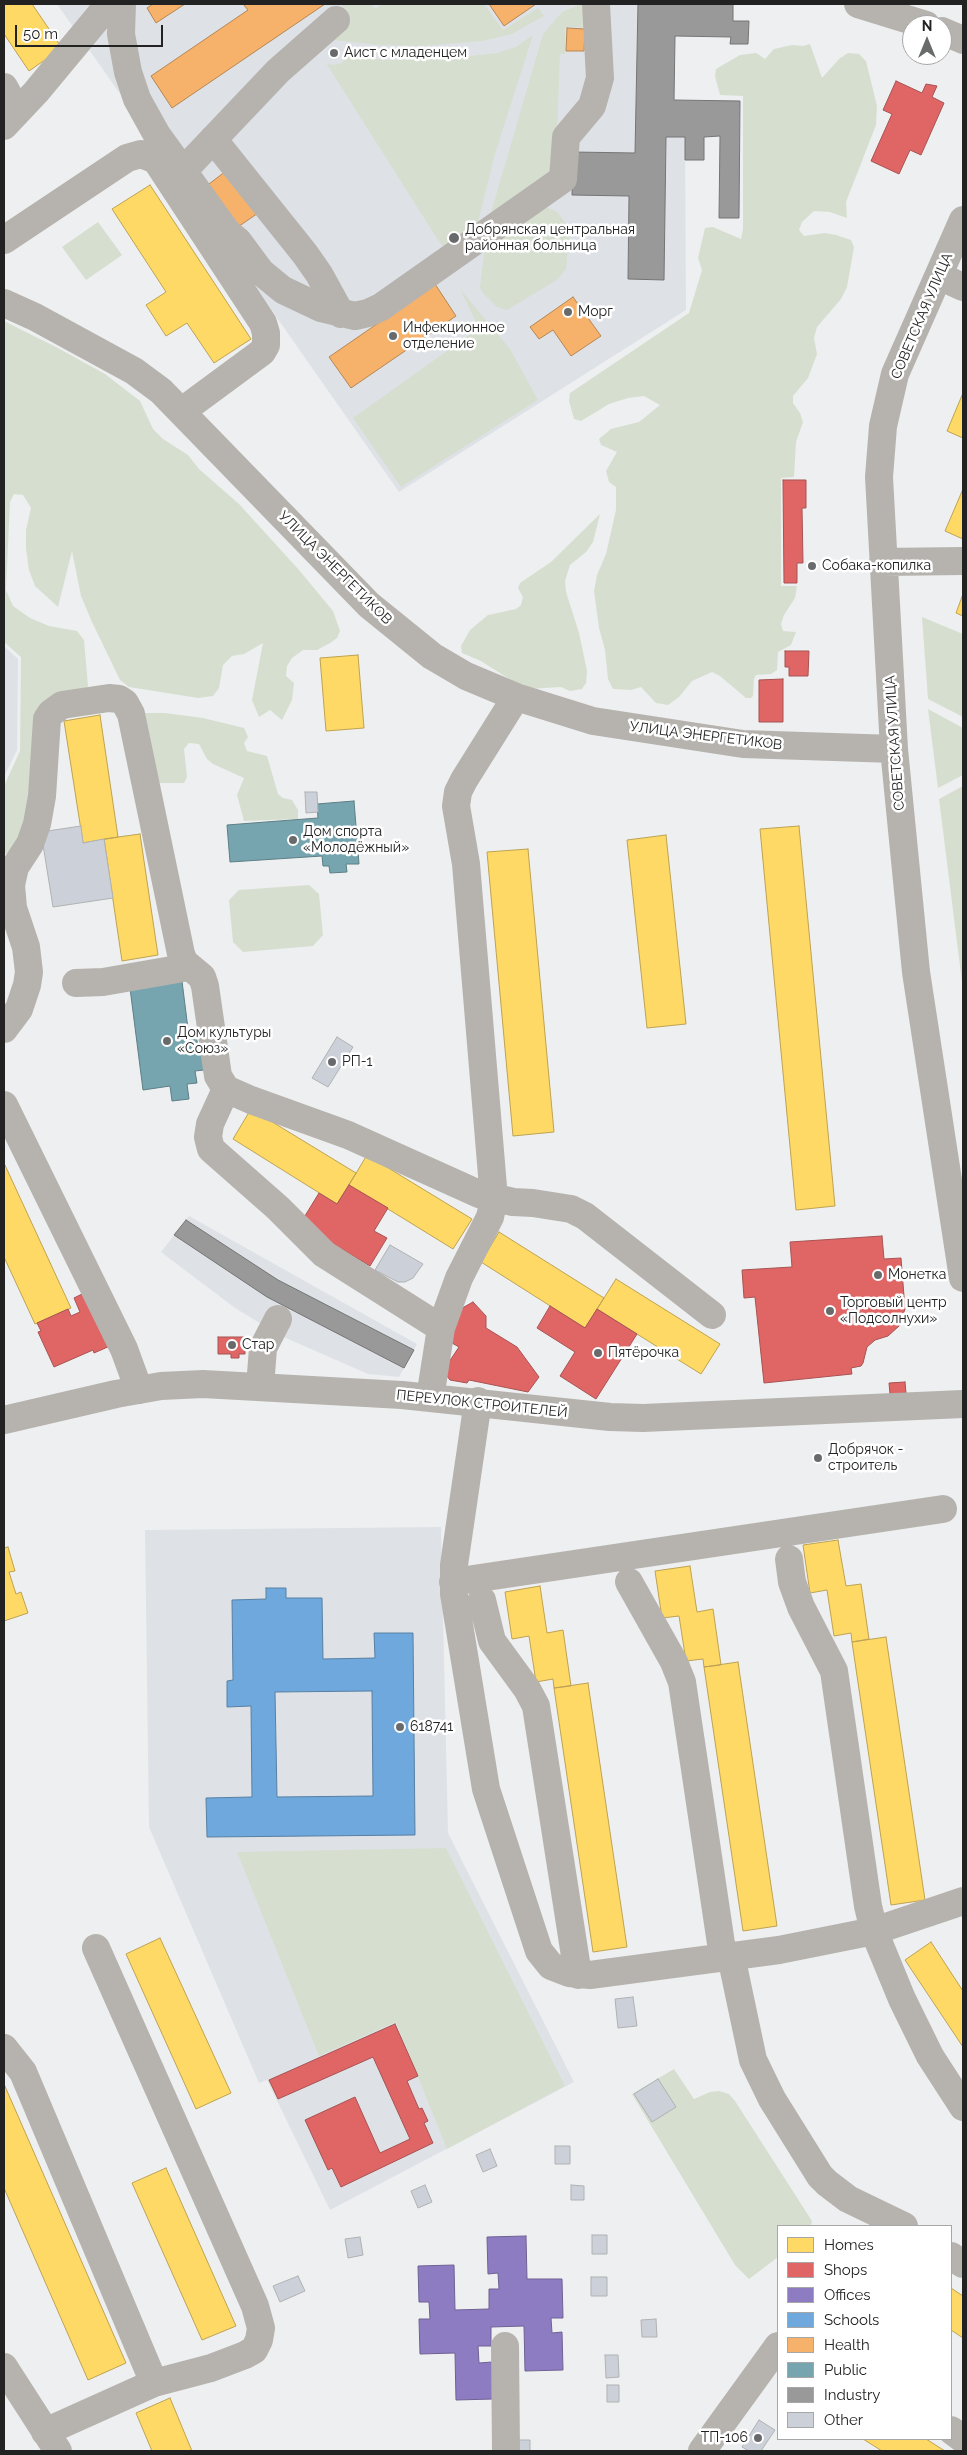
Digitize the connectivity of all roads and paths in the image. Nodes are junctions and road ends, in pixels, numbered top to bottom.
1 (108, 4) edge
2 (122, 4) edge
3 (596, 4) edge
4 (858, 4) edge
5 (910, 15) edge
6 (336, 20) dead end
7 (4, 88) edge
8 (11, 118) edge
9 (213, 139) junction
10 (183, 171) junction
11 (963, 220) edge
12 (4, 240) edge
13 (939, 276) junction
14 (963, 287) edge
15 (4, 291) edge
16 (4, 303) edge
17 (341, 314) junction
18 (35, 317) junction
19 (182, 411) junction
20 (963, 561) edge
21 (883, 562) junction
22 (516, 697) junction
23 (894, 749) junction
24 (189, 967) junction
25 (76, 983) dead end
26 (4, 1030) edge
27 (226, 1089) junction
28 (4, 1105) edge
29 (494, 1199) junction
30 (960, 1239) edge
31 (963, 1278) edge
32 (712, 1315) dead end
33 (278, 1319) dead end
34 (441, 1328) junction
35 (260, 1387) junction
36 (139, 1390) junction
37 (430, 1398) junction
38 (478, 1402) junction
39 (963, 1404) edge
40 (4, 1420) edge
41 (943, 1509) dead end
42 (789, 1559) dead end
43 (453, 1582) junction
44 (629, 1582) dead end
45 (482, 1600) dead end
46 (963, 1901) edge
47 (874, 1931) junction
48 (96, 1948) dead end
49 (727, 1956) junction
50 (578, 1976) junction
51 (4, 2048) edge
52 (963, 2108) edge
53 (871, 2219) edge
54 (899, 2225) edge
55 (952, 2257) edge
56 (963, 2264) edge
57 (505, 2346) dead end
58 (777, 2348) edge
59 (4, 2367) edge
60 (154, 2384) junction
61 (952, 2431) edge
62 (963, 2439) edge
63 (51, 2442) edge
64 (713, 2448) edge
65 (506, 2451) edge

1 - 8 street
2 - 10 street
3 - 17 street
4 - 5 street
6 - 9 street
7 - 8 street
9 - 10 street
9 - 17 street
10 - 17 street
11 - 13 street, СОВЕТСКАЯ УЛИЦА
12 - 19 street
13 - 14 street
13 - 21 street, СОВЕТСКАЯ УЛИЦА
15 - 18 street
16 - 18 street, УЛИЦА ЭНЕРГЕТИКОВ
18 - 19 street, УЛИЦА ЭНЕРГЕТИКОВ
19 - 22 street, УЛИЦА ЭНЕРГЕТИКОВ
20 - 21 street
21 - 23 street, СОВЕТСКАЯ УЛИЦА
22 - 23 street, УЛИЦА ЭНЕРГЕТИКОВ
22 - 29 street
23 - 30 street, СОВЕТСКАЯ УЛИЦА
24 - 25 street
24 - 26 street
24 - 27 street
27 - 29 street
27 - 34 street
28 - 36 street
29 - 32 street
29 - 34 street
30 - 31 street, СОВЕТСКАЯ УЛИЦА
33 - 35 street
34 - 37 street
35 - 36 street, ПЕРЕУЛОК СТРОИТЕЛЕЙ
35 - 37 street, ПЕРЕУЛОК СТРОИТЕЛЕЙ
36 - 40 street, ПЕРЕУЛОК СТРОИТЕЛЕЙ
37 - 38 street, ПЕРЕУЛОК СТРОИТЕЛЕЙ
38 - 39 street, ПЕРЕУЛОК СТРОИТЕЛЕЙ
38 - 43 street
41 - 43 street
42 - 47 street
43 - 50 street
44 - 49 street
45 - 50 street
46 - 47 street
47 - 49 street
47 - 52 street
48 - 60 street
49 - 50 street
49 - 53 street
51 - 60 street
53 - 54 street
55 - 56 street
57 - 65 street
58 - 64 street
59 - 63 street
60 - 63 street
61 - 62 street

